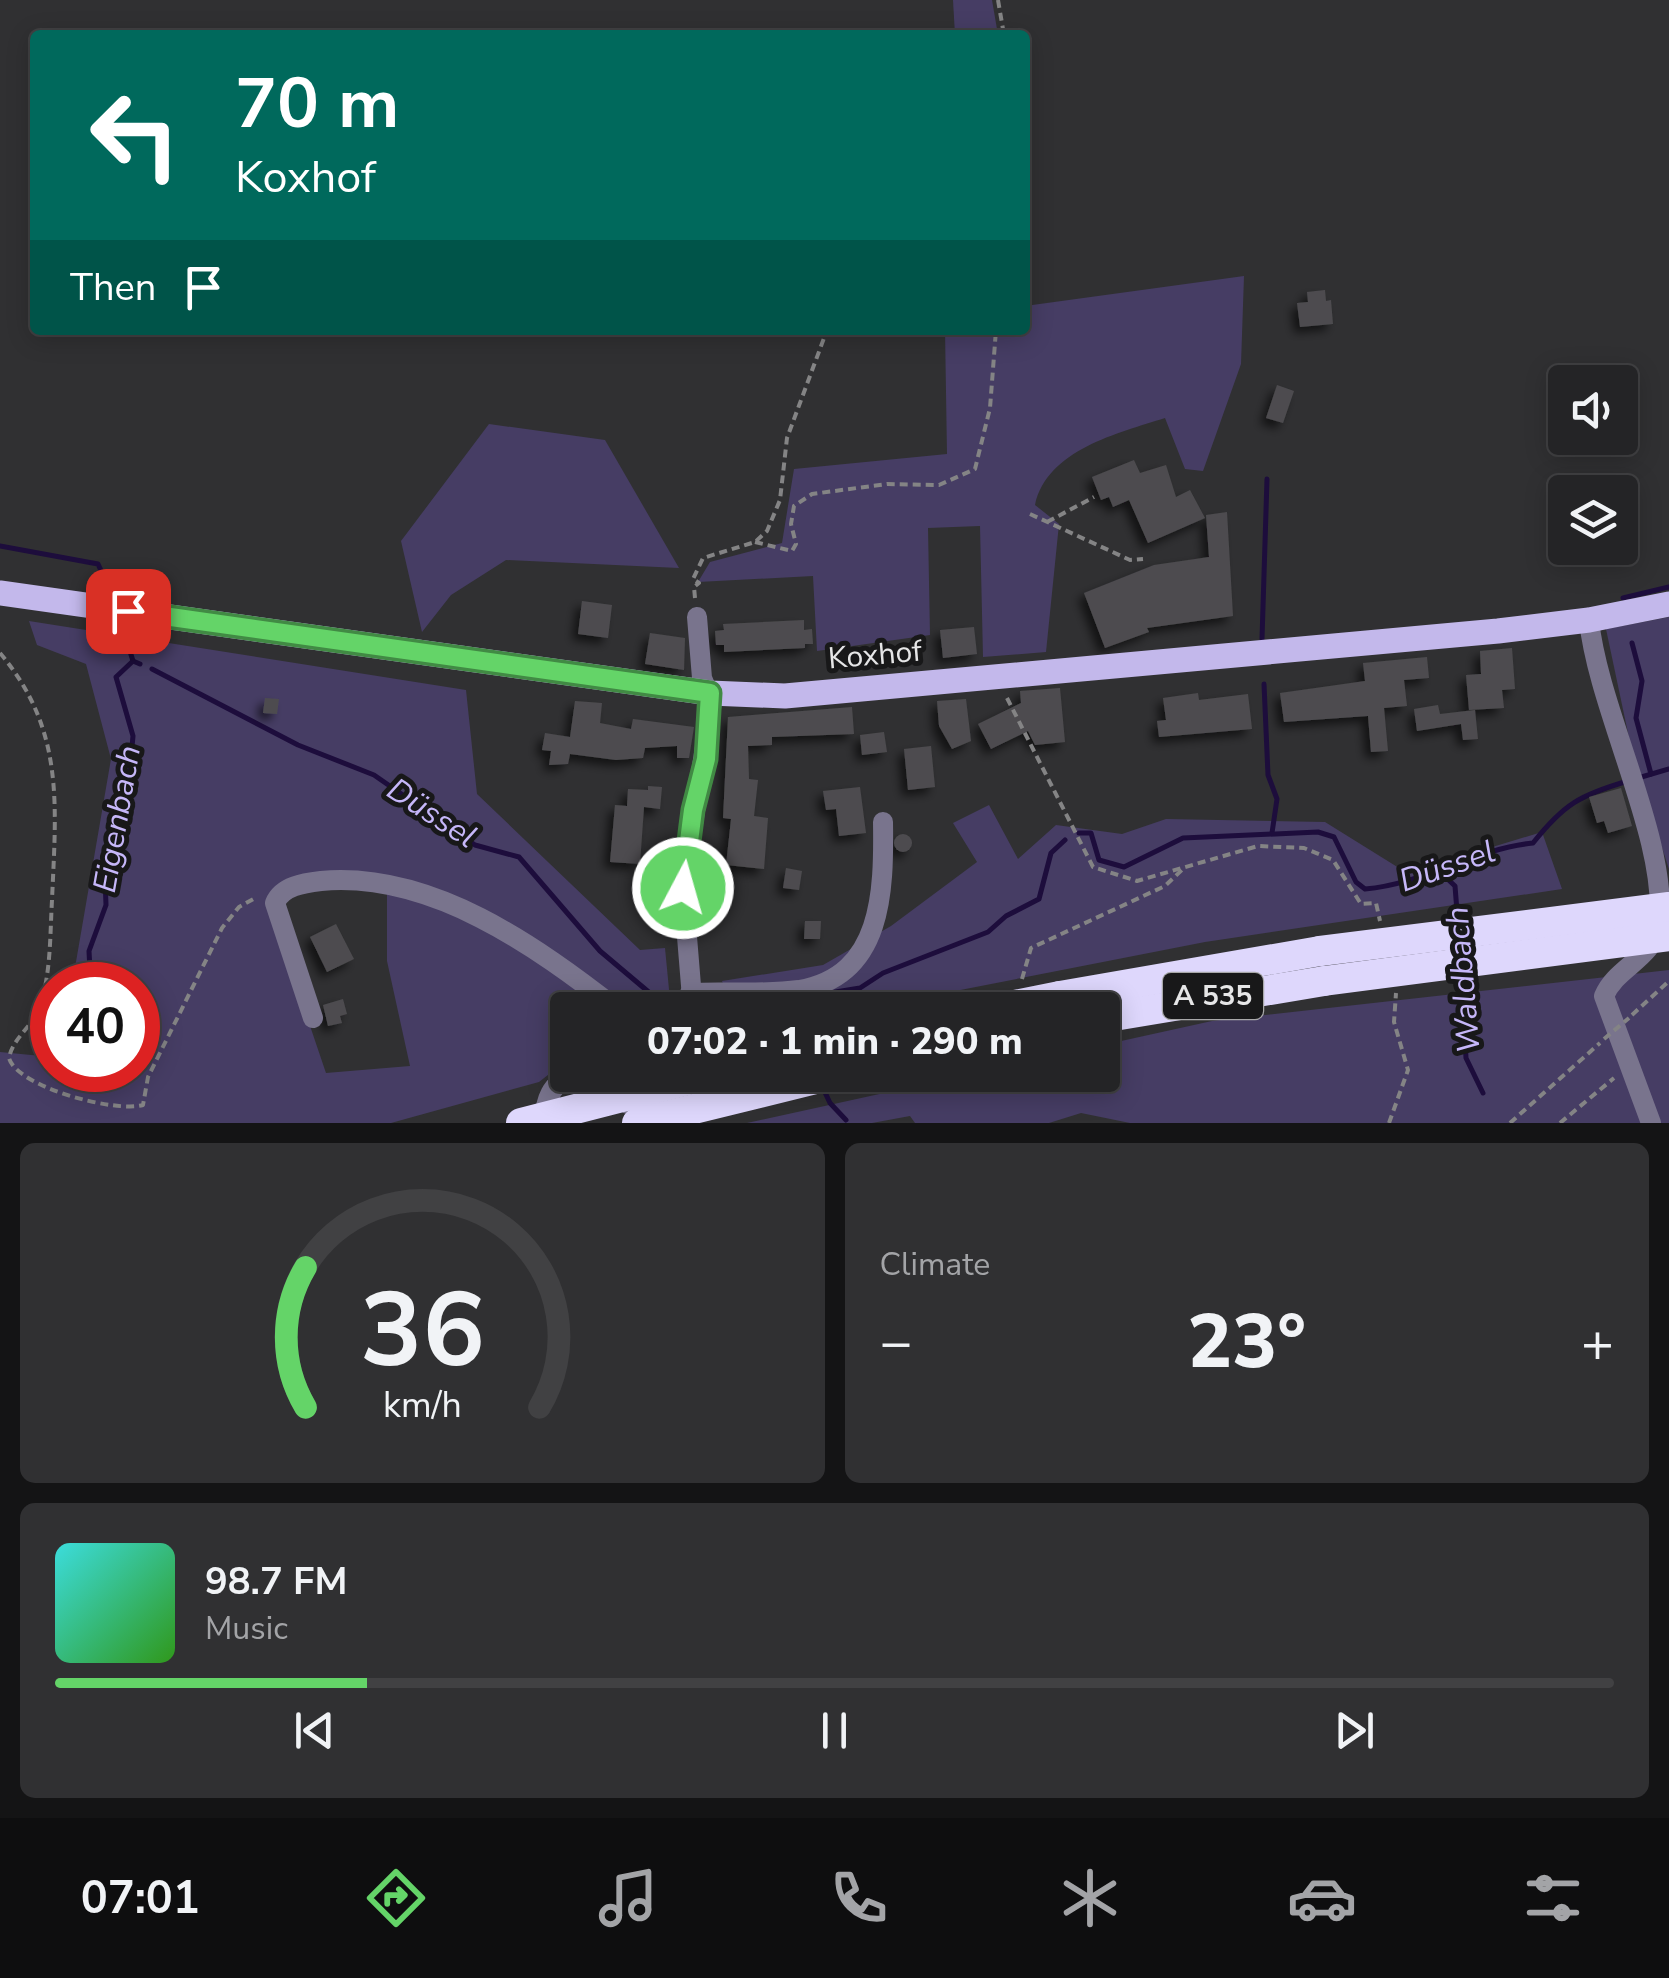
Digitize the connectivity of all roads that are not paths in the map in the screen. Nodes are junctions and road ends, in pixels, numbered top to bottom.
1 (0, 593) edge
2 (1669, 604) edge
3 (696, 617) dead end
4 (1589, 620) junction
5 (710, 693) junction
6 (883, 822) dead end
7 (1669, 907) edge
8 (1669, 936) edge
9 (1322, 966) junction
10 (592, 992) edge
11 (691, 992) edge
12 (781, 992) edge
13 (1095, 992) edge
14 (1120, 1014) edge
15 (313, 1018) dead end
16 (551, 1092) edge
17 (618, 1092) edge
18 (641, 1092) edge
19 (710, 1092) edge
20 (764, 1092) edge
21 (521, 1123) edge
22 (545, 1123) edge
23 (639, 1123) edge
24 (715, 1123) edge
25 (1650, 1123) edge

1 - 5 main road, Koxhof
2 - 4 main road, Koxhof
3 - 5 street
4 - 5 main road, Koxhof
4 - 25 street
5 - 11 street
6 - 12 street
7 - 9 highway, A 535, bridge
8 - 9 highway, A 535, bridge
9 - 13 highway, A 535, bridge
9 - 14 highway, A 535
10 - 15 street
16 - 22 street
17 - 23 street
18 - 21 highway, bridge
19 - 24 street
20 - 23 highway, bridge

